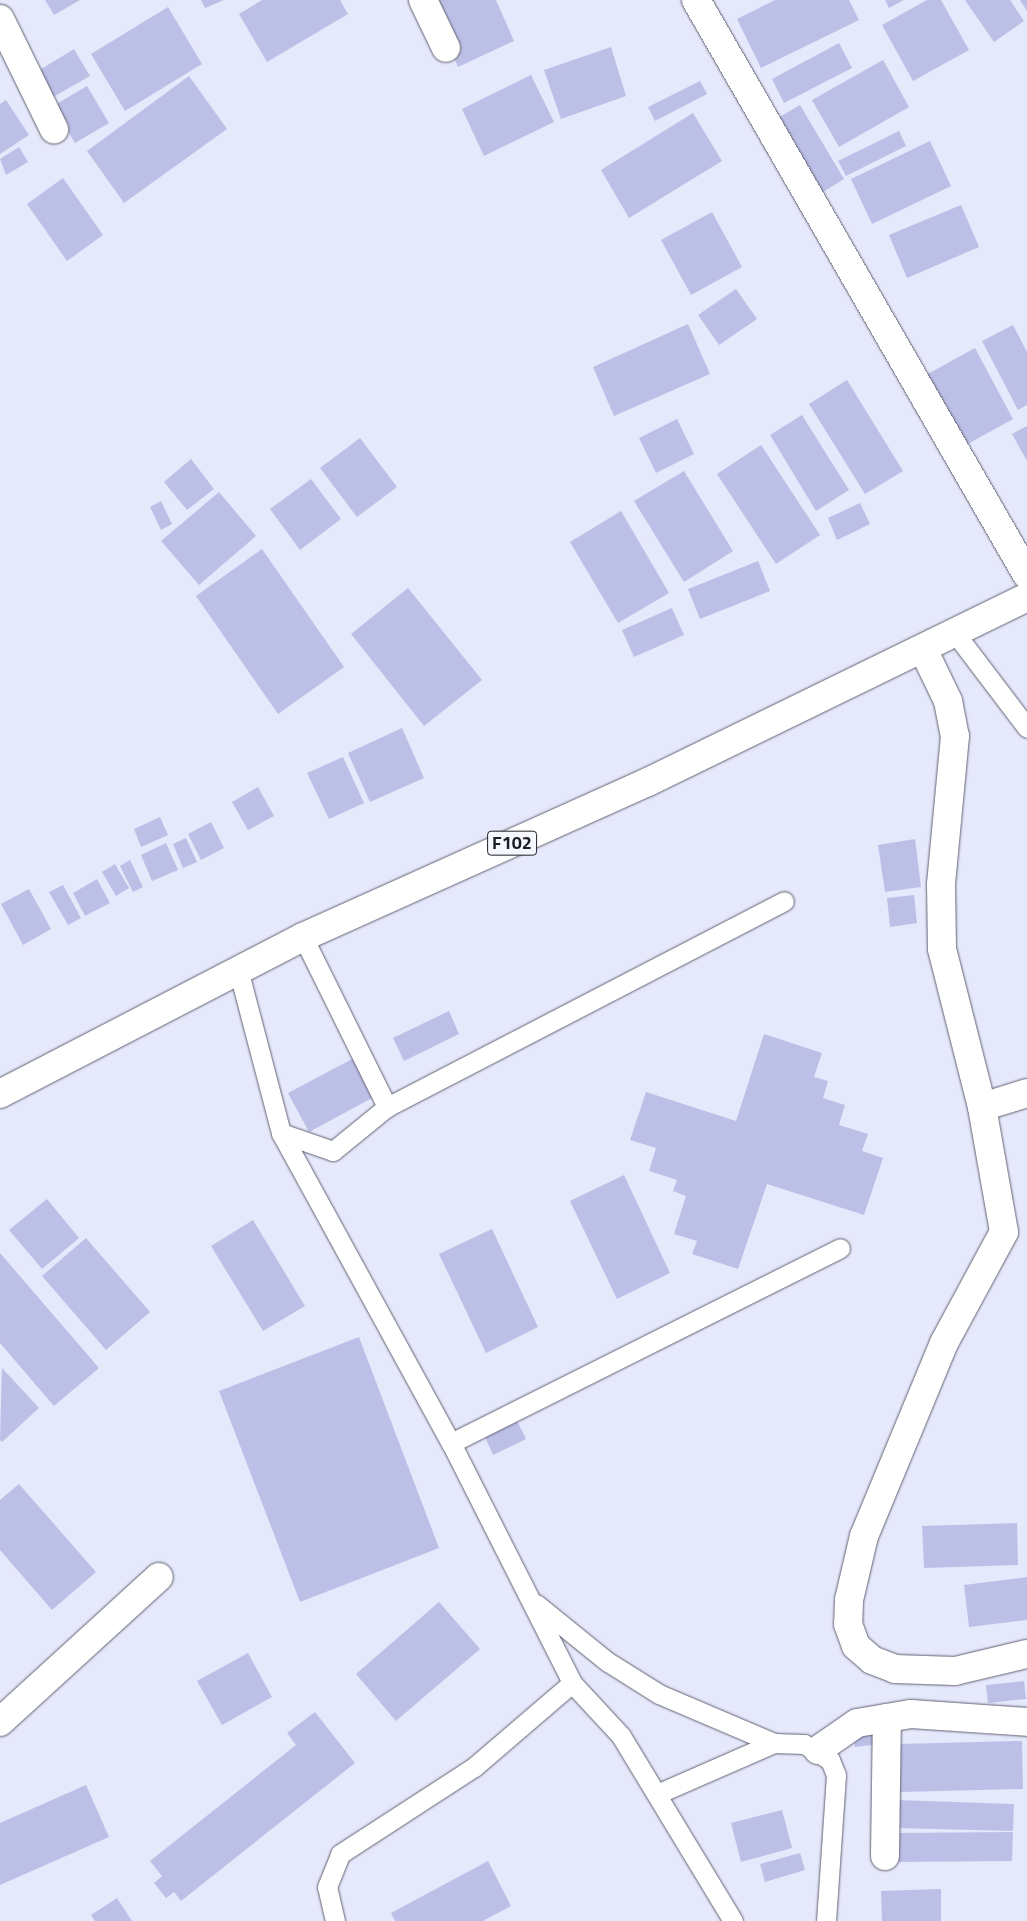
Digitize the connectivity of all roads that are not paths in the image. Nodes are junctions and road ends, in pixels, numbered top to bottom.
1 (423, 0) edge
2 (696, 0) edge
3 (0, 19) edge
4 (446, 48) dead end
5 (54, 129) dead end
6 (1027, 575) edge
7 (1027, 597) edge
8 (955, 633) junction
9 (923, 649) junction
10 (1027, 728) edge
11 (784, 901) dead end
12 (303, 937) junction
13 (238, 969) junction
14 (1027, 1093) edge
15 (0, 1094) edge
16 (387, 1107) junction
17 (982, 1107) junction
18 (281, 1133) junction
19 (840, 1248) dead end
20 (451, 1443) junction
21 (159, 1577) dead end
22 (531, 1600) junction
23 (1027, 1654) edge
24 (572, 1683) junction
25 (887, 1718) junction
26 (0, 1722) edge
27 (1027, 1722) edge
28 (774, 1743) junction
29 (818, 1750) junction
30 (657, 1794) junction
31 (885, 1856) dead end
32 (335, 1921) edge
33 (733, 1921) edge
34 (826, 1921) edge

1 - 4 street
2 - 6 street
3 - 5 street
7 - 8 street, F102
8 - 9 street, F102
8 - 10 lane
9 - 12 street, F102
9 - 17 street
11 - 16 lane
12 - 13 street, F102
12 - 16 lane
13 - 15 street, F102
13 - 18 lane
14 - 17 street
16 - 18 lane
17 - 23 street
18 - 20 lane
19 - 20 lane
20 - 22 lane
21 - 26 street
22 - 24 lane
22 - 28 lane
24 - 30 lane
24 - 32 lane
25 - 27 street
25 - 29 street
25 - 31 street
28 - 29 lane
28 - 30 lane
29 - 34 lane
30 - 33 lane

